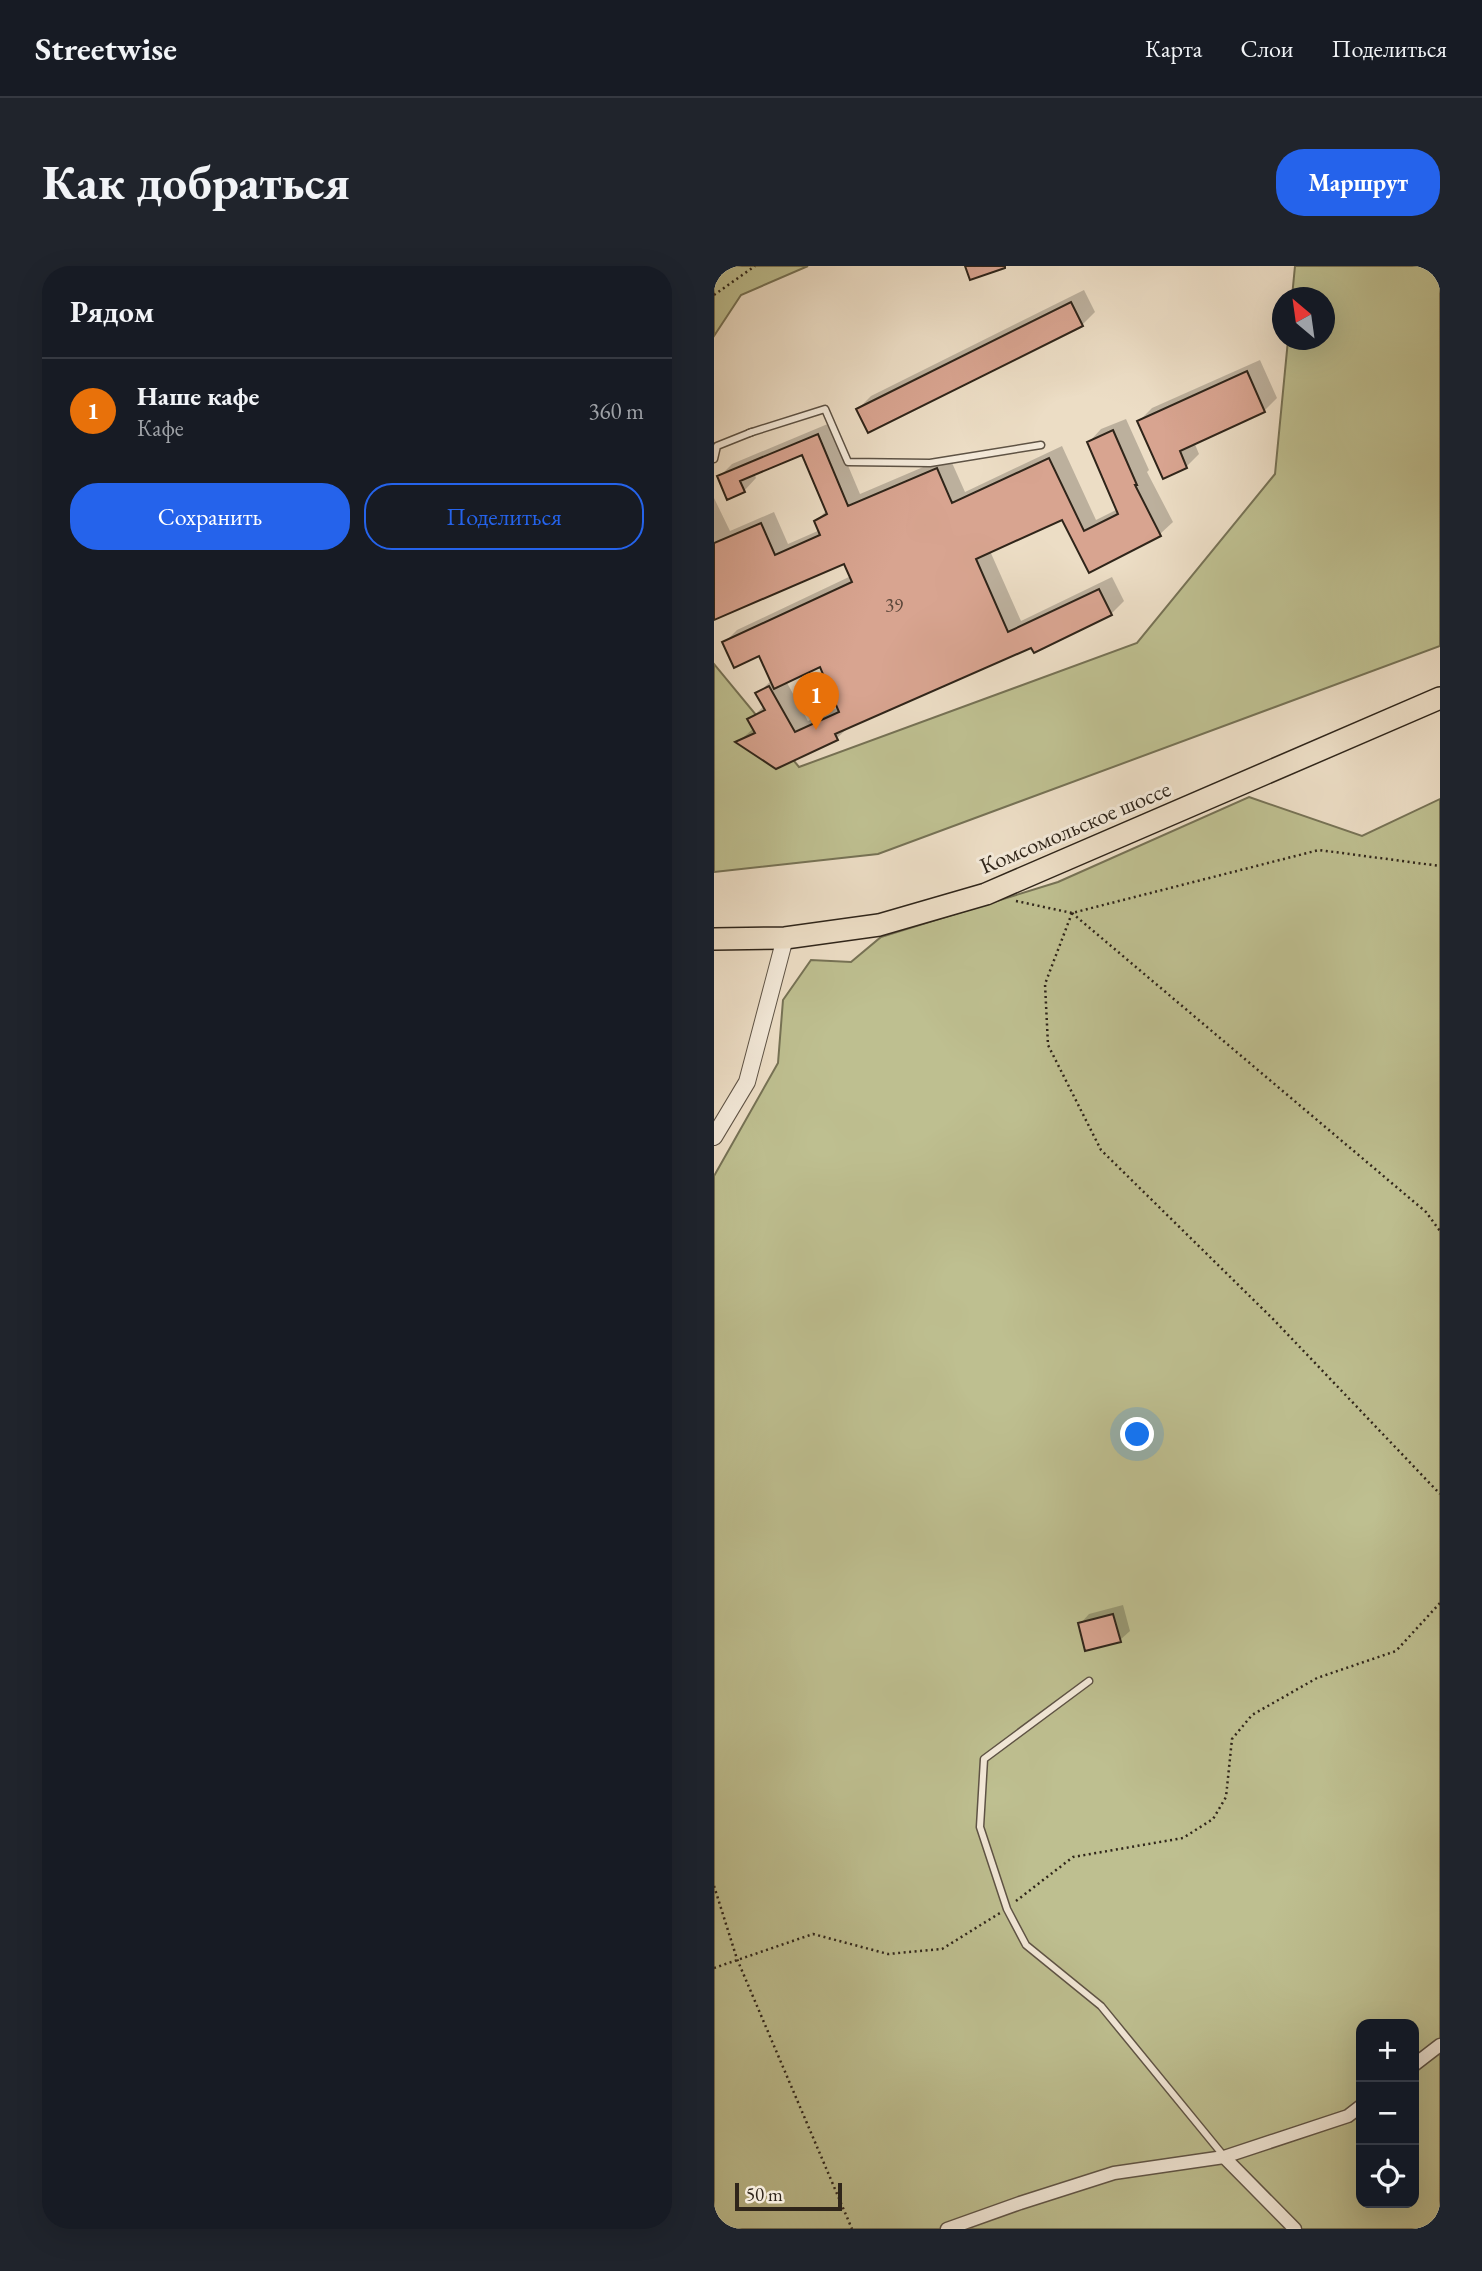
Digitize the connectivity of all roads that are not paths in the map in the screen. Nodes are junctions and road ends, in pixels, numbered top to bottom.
1 (757, 430) dead end
2 (749, 433) junction
3 (1041, 445) dead end
4 (714, 458) edge
5 (1440, 698) edge
6 (785, 938) junction
7 (714, 939) edge
8 (714, 1137) edge
9 (1089, 1681) dead end
10 (1440, 2045) edge
11 (1419, 2061) edge
12 (1356, 2110) edge
13 (1224, 2157) junction
14 (947, 2229) edge
15 (1295, 2229) edge

1 - 2 lane
2 - 3 lane
2 - 4 lane
5 - 6 main road, Комсомольское шоссе
6 - 7 main road, Комсомольское шоссе
6 - 8 street
9 - 13 lane
10 - 11 street
12 - 13 street
13 - 14 street
13 - 15 street

